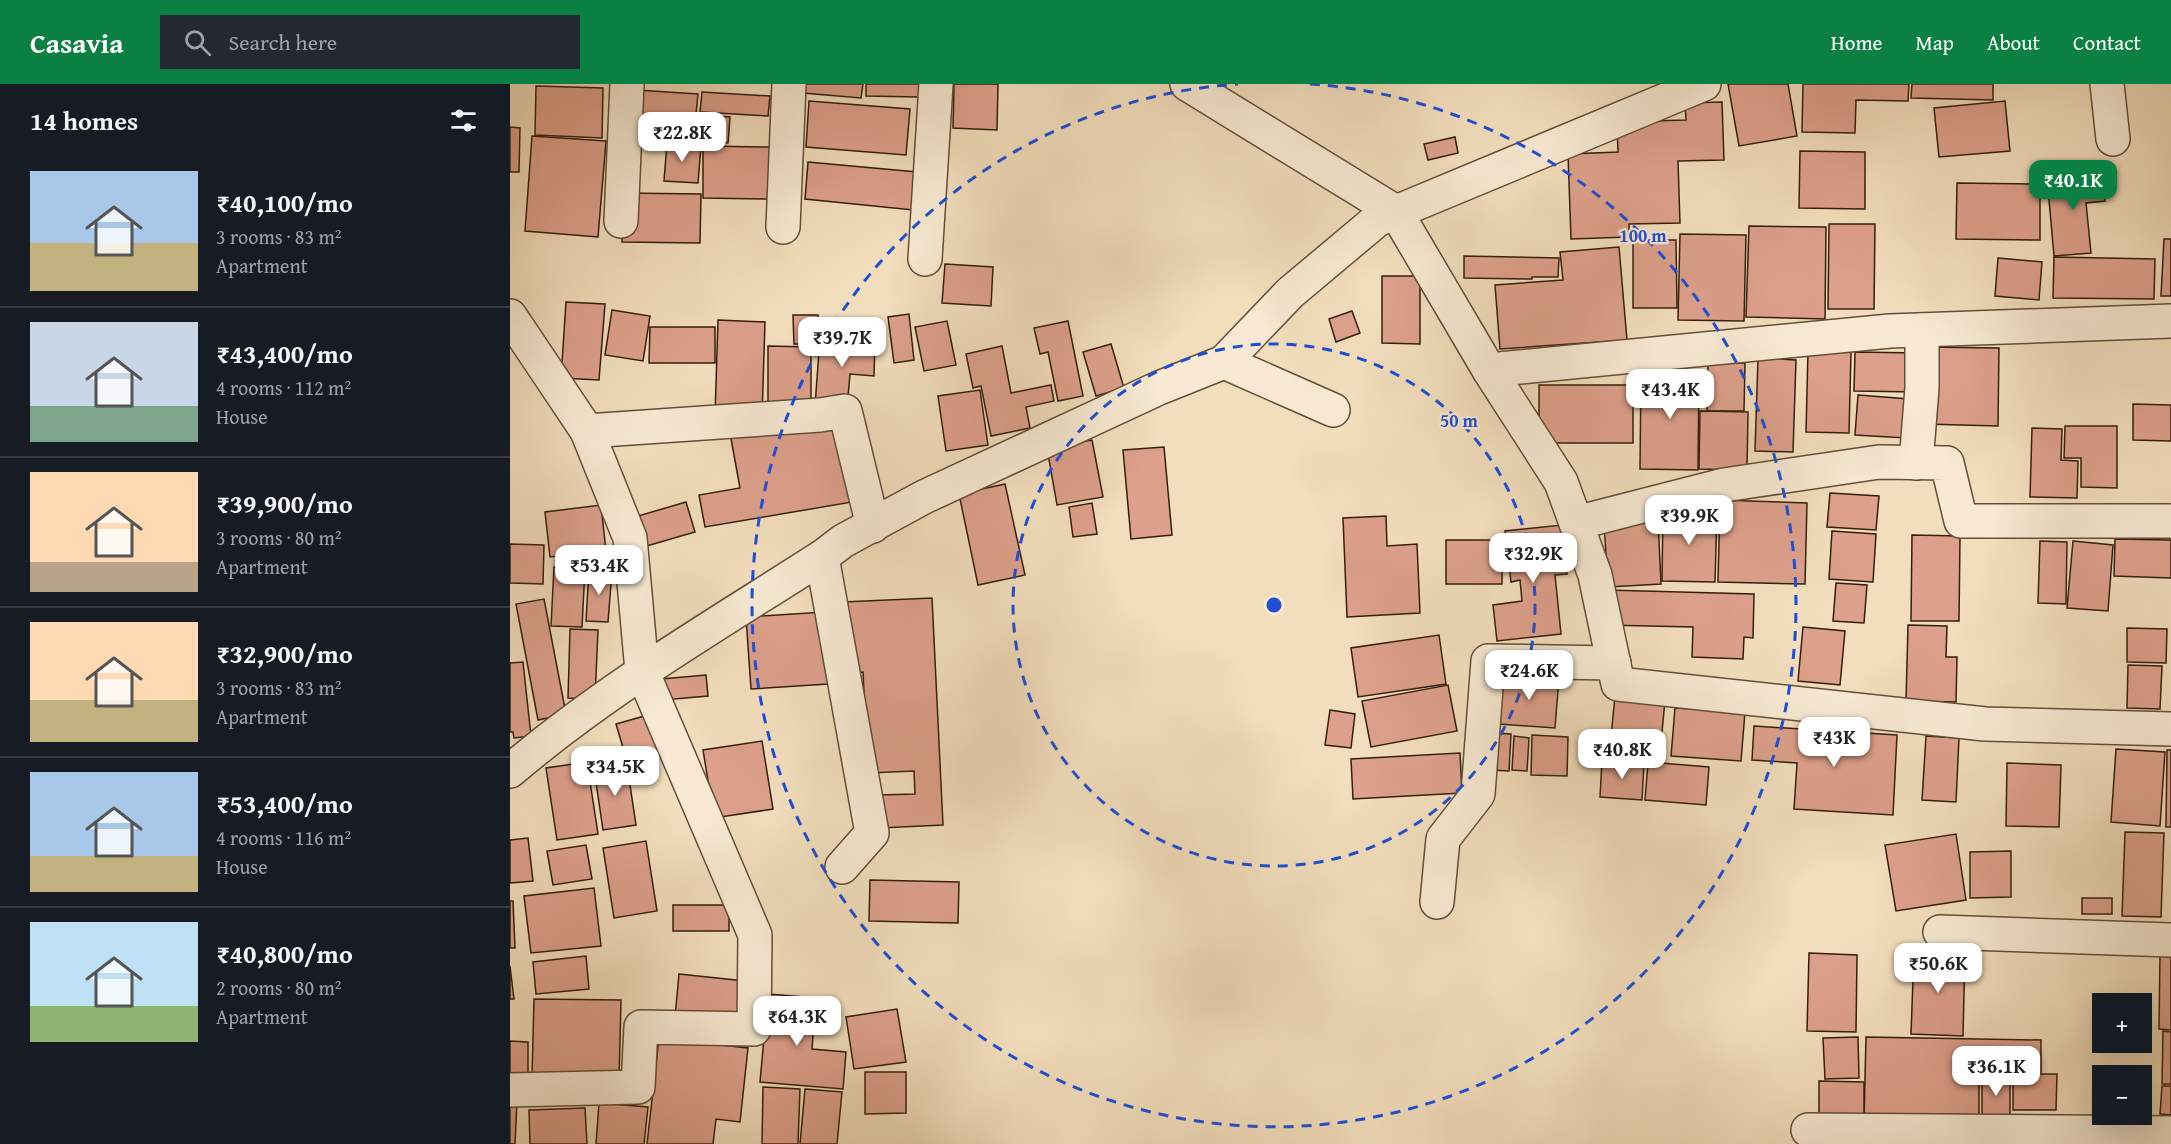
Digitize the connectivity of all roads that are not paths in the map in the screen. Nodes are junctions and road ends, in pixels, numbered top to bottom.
1 (627, 84) edge
2 (789, 84) edge
3 (936, 84) edge
4 (1187, 84) edge
5 (1704, 84) edge
6 (2107, 84) edge
7 (2113, 139) dead end
8 (1396, 212) junction
9 (621, 221) dead end
10 (783, 227) dead end
11 (925, 259) dead end
12 (510, 316) edge
13 (2171, 321) edge
14 (1922, 330) junction
15 (1224, 362) junction
16 (1489, 370) junction
17 (1334, 410) dead end
18 (587, 431) junction
19 (1916, 463) junction
20 (2171, 521) edge
21 (1576, 523) junction
22 (873, 526) junction
23 (822, 557) junction
24 (1614, 663) junction
25 (642, 671) junction
26 (2171, 729) edge
27 (510, 771) edge
28 (842, 867) dead end
29 (1437, 902) dead end
30 (1940, 932) dead end
31 (2171, 940) edge
32 (510, 1090) edge
33 (1808, 1130) dead end
34 (2171, 1133) edge

1 - 9 street
2 - 10 street
3 - 11 street
4 - 8 street
5 - 8 street
6 - 7 street
8 - 15 street
8 - 16 street
12 - 18 street
13 - 14 street
14 - 16 street
14 - 19 street
15 - 17 street
15 - 22 street
16 - 21 street
18 - 22 street
18 - 25 street
19 - 20 street
19 - 21 street
21 - 24 street
22 - 23 street
23 - 25 street
23 - 28 street
24 - 26 street
24 - 29 street
25 - 27 street
25 - 32 street
30 - 31 street
33 - 34 street

